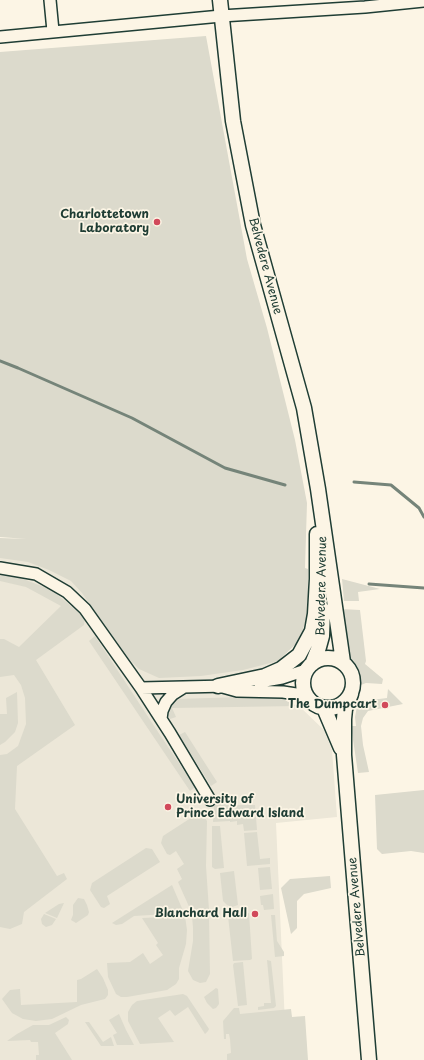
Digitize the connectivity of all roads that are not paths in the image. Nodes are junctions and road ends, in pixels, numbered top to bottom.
1 (50, 0) edge
2 (220, 0) edge
3 (424, 1) edge
4 (221, 16) junction
5 (53, 31) junction
6 (0, 37) edge
7 (318, 489) junction
8 (324, 529) junction
9 (0, 568) edge
10 (343, 662) junction
11 (309, 667) junction
12 (218, 686) junction
13 (184, 687) junction
14 (141, 688) junction
15 (351, 694) junction
16 (309, 700) junction
17 (324, 708) junction
18 (161, 719) junction
19 (344, 755) junction
20 (210, 800) dead end
21 (369, 1060) edge

1 - 5 street
2 - 4 main road, Belvedere Avenue
3 - 4 street
4 - 5 street
4 - 7 main road, Belvedere Avenue
5 - 6 street
7 - 8 main road, Belvedere Avenue
7 - 12 main road
8 - 10 main road, Belvedere Avenue
8 - 11 main road, Belvedere Avenue
9 - 14 street
10 - 11 main road
10 - 15 main road
11 - 12 street
11 - 16 main road
12 - 13 street
12 - 16 street
13 - 14 street
13 - 18 street
14 - 18 street
15 - 17 main road
15 - 19 main road, Belvedere Avenue
16 - 17 main road
17 - 19 main road, Belvedere Avenue
18 - 20 street
19 - 21 main road, Belvedere Avenue

